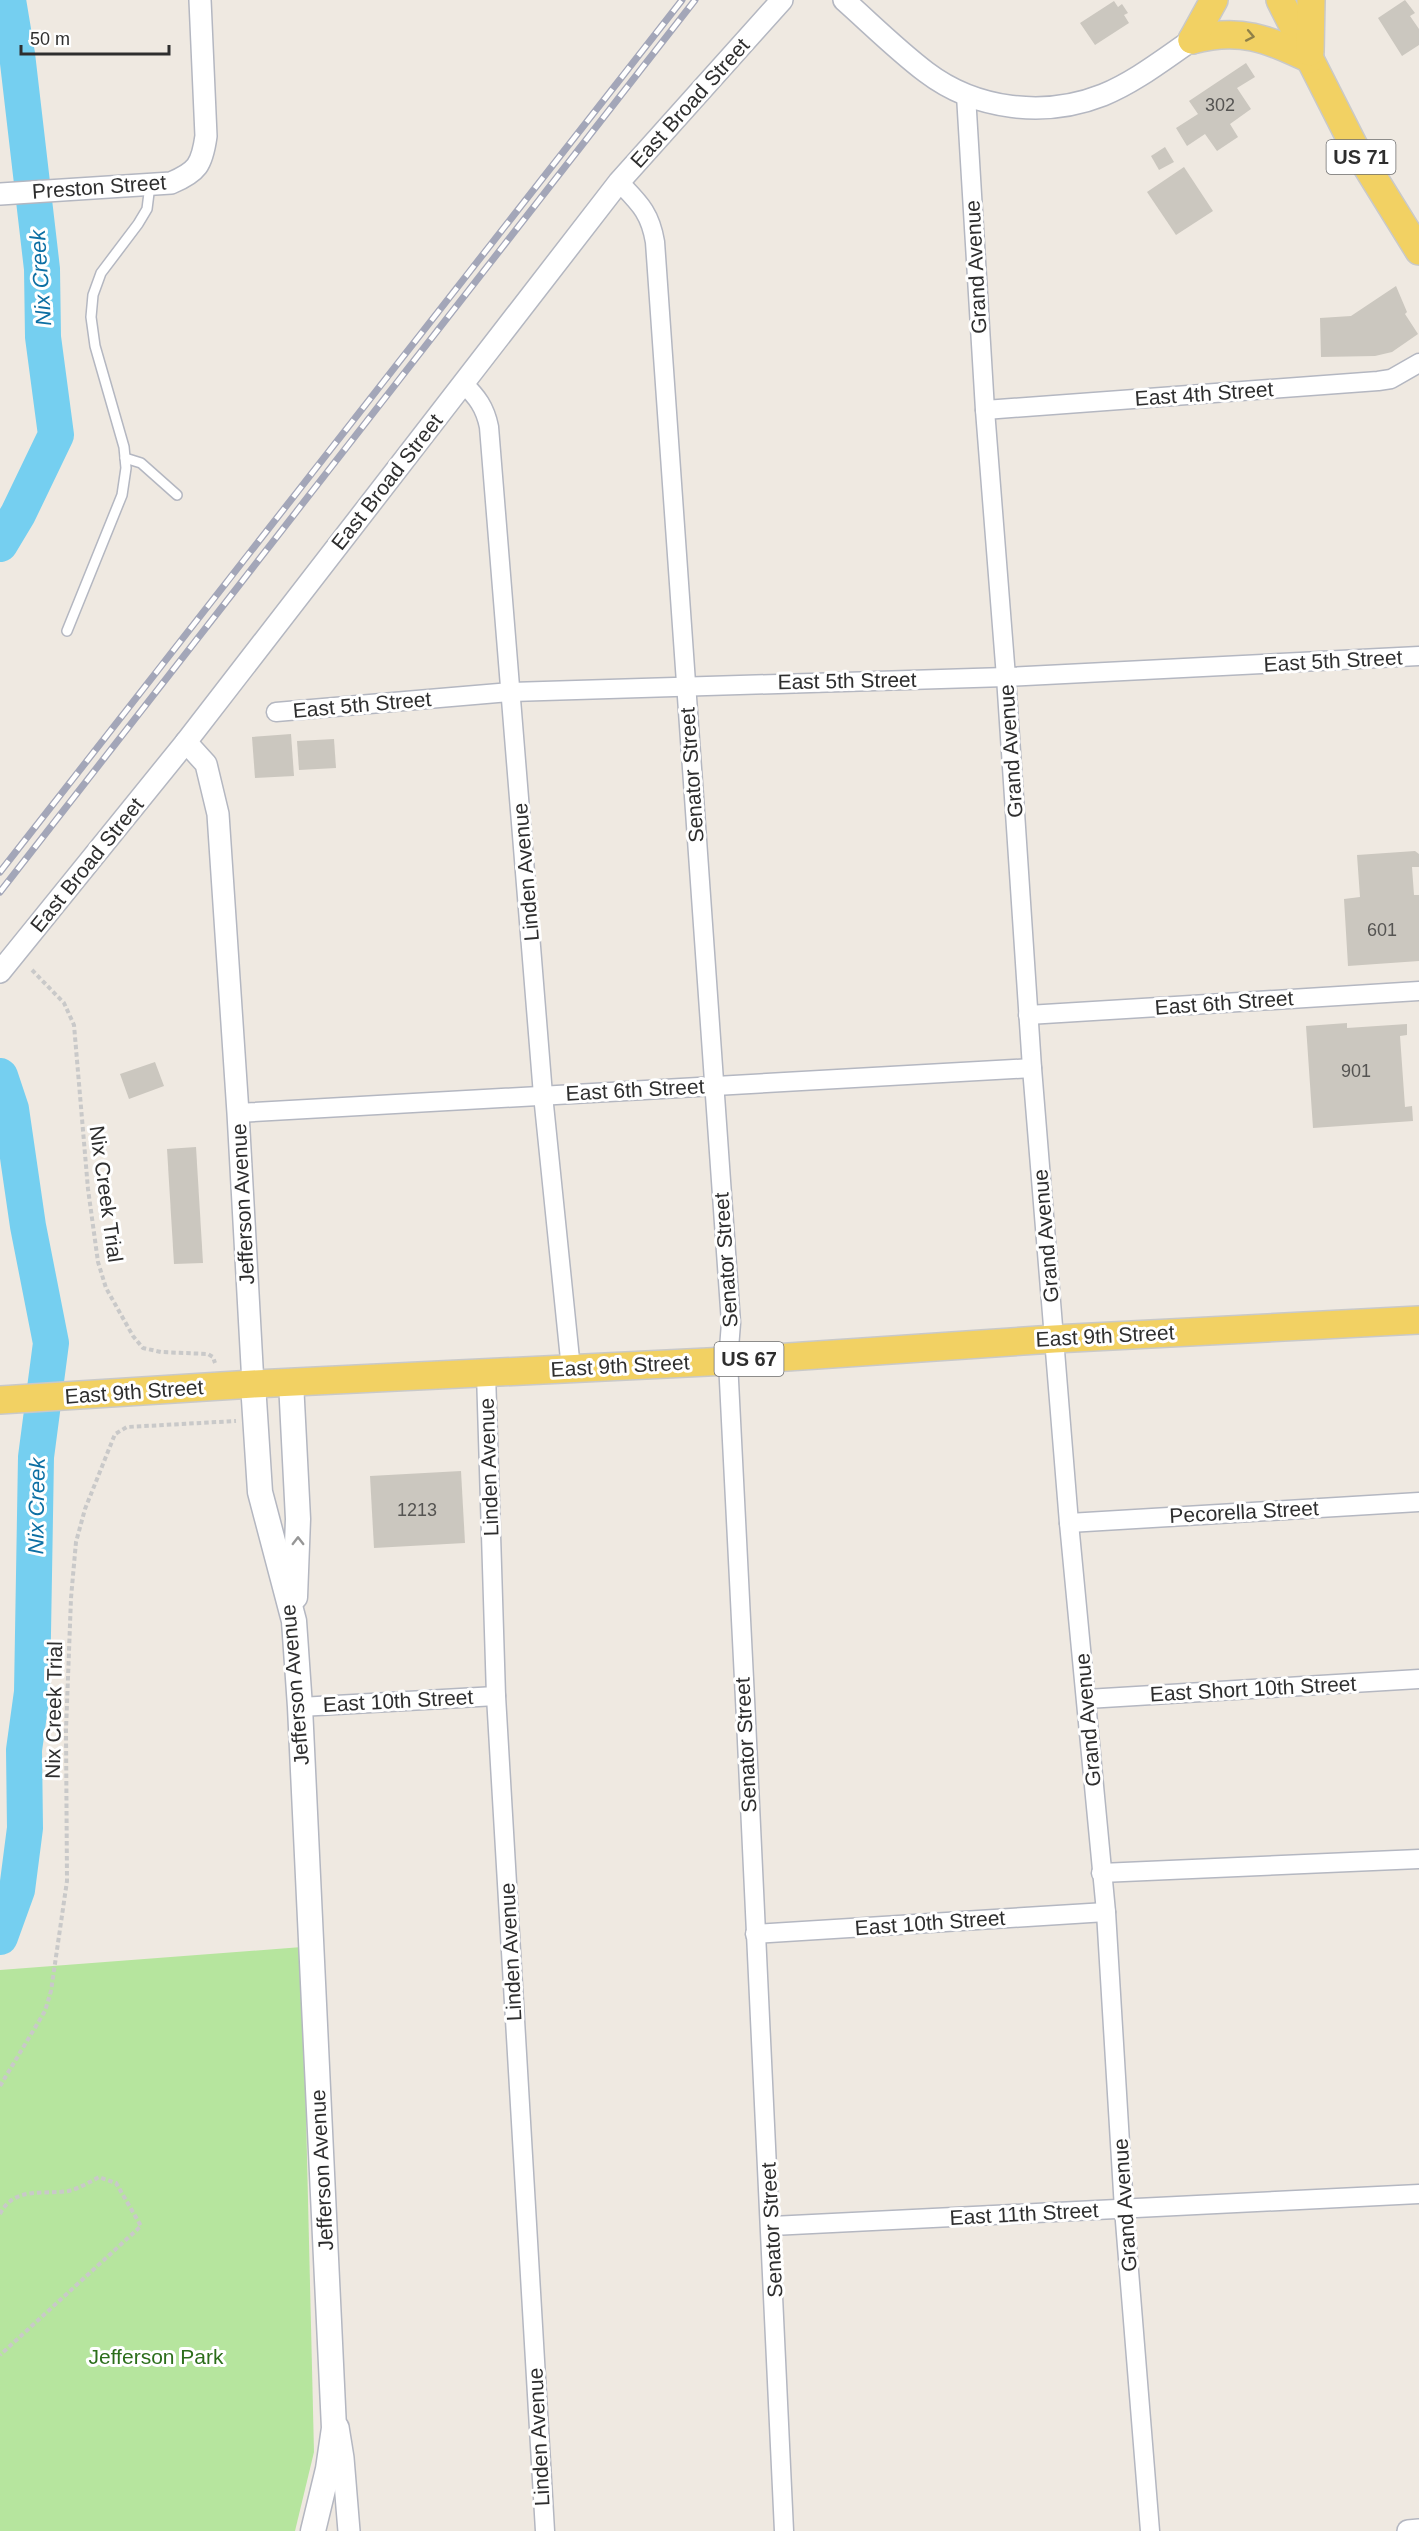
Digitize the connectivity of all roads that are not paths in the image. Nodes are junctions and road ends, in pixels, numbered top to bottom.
1 (200, 0) edge
2 (782, 0) edge
3 (844, 0) edge
4 (868, 0) edge
5 (1214, 0) edge
6 (1280, 0) edge
7 (1311, 0) edge
8 (876, 28) junction
9 (1192, 40) junction
10 (1310, 59) junction
11 (966, 94) junction
12 (618, 182) junction
13 (150, 185) junction
14 (0, 194) edge
15 (1419, 250) edge
16 (1419, 363) edge
17 (463, 383) junction
18 (985, 410) junction
19 (124, 458) junction
20 (177, 495) dead end
21 (67, 631) dead end
22 (1419, 656) edge
23 (1006, 677) junction
24 (685, 685) junction
25 (512, 692) junction
26 (276, 712) dead end
27 (186, 742) junction
28 (0, 972) edge
29 (1419, 991) edge
30 (1028, 1015) junction
31 (1032, 1068) junction
32 (714, 1086) junction
33 (543, 1095) junction
34 (238, 1113) junction
35 (1419, 1320) edge
36 (1054, 1339) junction
37 (728, 1361) junction
38 (571, 1369) junction
39 (486, 1372) junction
40 (291, 1382) junction
41 (253, 1383) junction
42 (2, 1400) edge
43 (1419, 1502) edge
44 (1069, 1522) junction
45 (294, 1620) junction
46 (1419, 1679) edge
47 (496, 1696) junction
48 (1087, 1699) junction
49 (300, 1707) junction
50 (1419, 1859) edge
51 (1101, 1873) junction
52 (1106, 1912) junction
53 (755, 1934) junction
54 (1419, 2194) edge
55 (1124, 2209) junction
56 (772, 2226) junction
57 (333, 2406) junction
58 (1419, 2530) edge
59 (313, 2531) edge
60 (349, 2531) edge
61 (545, 2531) edge
62 (784, 2531) edge
63 (1150, 2531) edge
64 (1408, 2531) edge

1 - 13 street, Preston Street
2 - 12 street, East Broad Street
3 - 8 street
4 - 8 street
5 - 9 main road
6 - 10 main road, US 71
7 - 10 main road
8 - 11 street
9 -> 10 main road
9 - 11 street
10 - 15 main road, US 71
11 - 18 street, Grand Avenue
12 - 17 street, East Broad Street
12 - 24 street, Senator Street
13 - 14 street, Preston Street
13 - 19 lane
16 - 18 street, East 4th Street
17 - 25 street, Linden Avenue
17 - 27 street, East Broad Street
18 - 23 street, Grand Avenue
19 - 20 lane
19 - 21 lane
22 - 23 street, East 5th Street
23 - 24 street, East 5th Street
23 - 30 street, Grand Avenue
24 - 25 street, East 5th Street
24 - 32 street, Senator Street
25 - 26 street, East 5th Street
25 - 33 street, Linden Avenue
27 - 28 street, East Broad Street
27 - 34 street, Jefferson Avenue
29 - 30 street, East 6th Street
30 - 31 street, Grand Avenue
31 - 32 street, East 6th Street
31 - 36 street, Grand Avenue
32 - 33 street, East 6th Street
32 - 37 street, Senator Street
33 - 34 street, East 6th Street
33 - 38 street, Linden Avenue
34 - 41 street, Jefferson Avenue
35 - 36 main road, East 9th Street / US 67
36 - 37 main road, East 9th Street / US 67
36 - 44 street, Grand Avenue
37 - 38 main road, East 9th Street / US 67
37 - 53 street, Senator Street
38 - 39 main road, East 9th Street / US 67
39 - 40 main road, East 9th Street / US 67
39 - 47 street, Linden Avenue
40 - 41 main road, East 9th Street / US 67
45 -> 40 main road
41 - 42 main road, East 9th Street / US 67
41 - 45 main road, Jefferson Avenue
43 - 44 street, Pecorella Street
44 - 48 street, Grand Avenue
45 - 49 main road, Jefferson Avenue
46 - 48 street, East Short 10th Street
47 - 49 street, East 10th Street
47 - 61 street, Linden Avenue
48 - 51 street, Grand Avenue
49 - 57 main road, Jefferson Avenue
50 - 51 street
51 - 52 street, Grand Avenue
52 - 53 street, East 10th Street
52 - 55 street, Grand Avenue
53 - 56 street, Senator Street
54 - 55 street, East 11th Street
55 - 56 street, East 11th Street
55 - 63 street, Grand Avenue
56 - 62 street, Senator Street
57 - 59 main road, Jefferson Avenue
57 - 60 street
58 - 64 street

